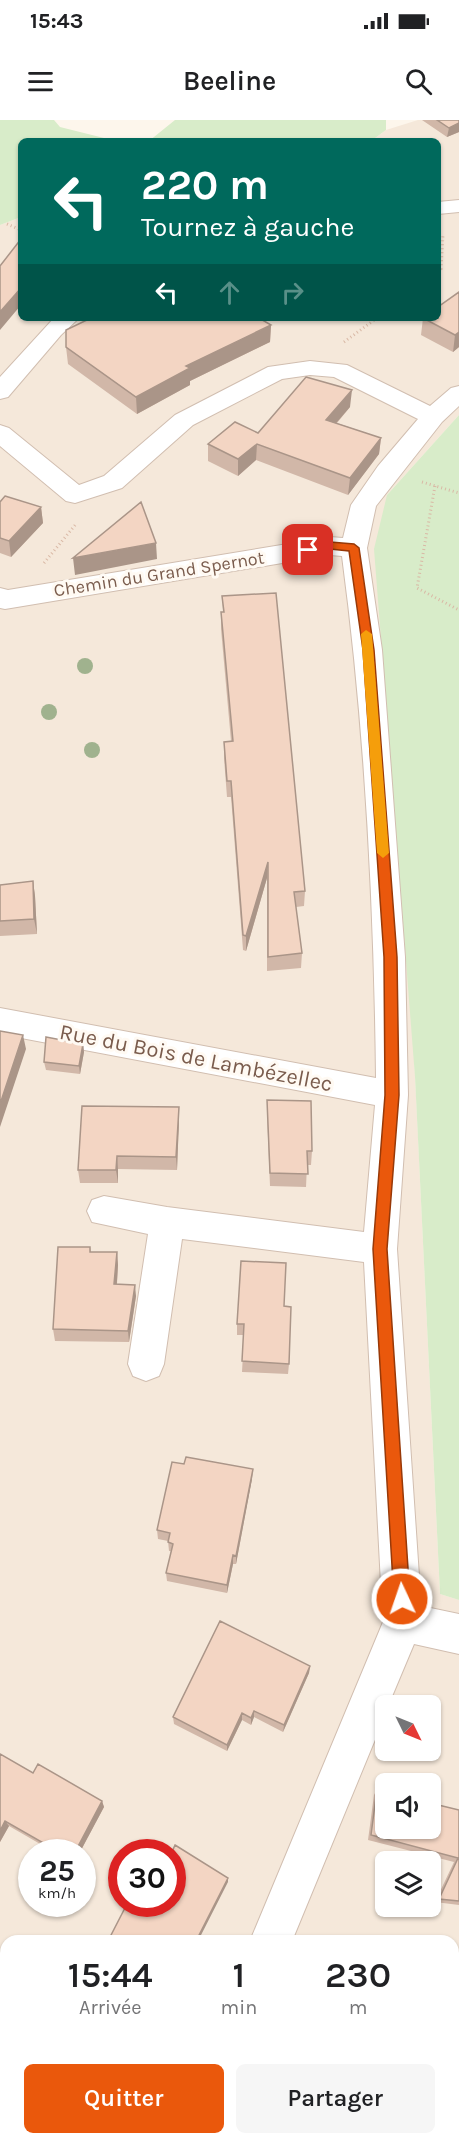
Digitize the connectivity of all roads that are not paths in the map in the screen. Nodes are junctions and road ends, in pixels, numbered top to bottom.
1 (64, 321) edge
2 (0, 392) edge
3 (459, 393) edge
4 (433, 417) junction
5 (0, 433) edge
6 (354, 548) junction
7 (8, 597) edge
8 (0, 1021) edge
9 (392, 1095) junction
10 (104, 1211) dead end
11 (167, 1222) junction
12 (380, 1249) junction
13 (146, 1364) dead end
14 (403, 1623) junction
15 (459, 1634) edge
16 (273, 1935) edge

1 - 2 street
3 - 4 street
4 - 5 street
4 - 6 street
6 - 7 street, Chemin du Grand Spernot
6 - 9 street
8 - 9 street, Rue du Bois de Lambézellec
9 - 12 street
10 - 11 street
11 - 12 street
11 - 13 street
12 - 14 street
14 - 15 street
14 - 16 street

